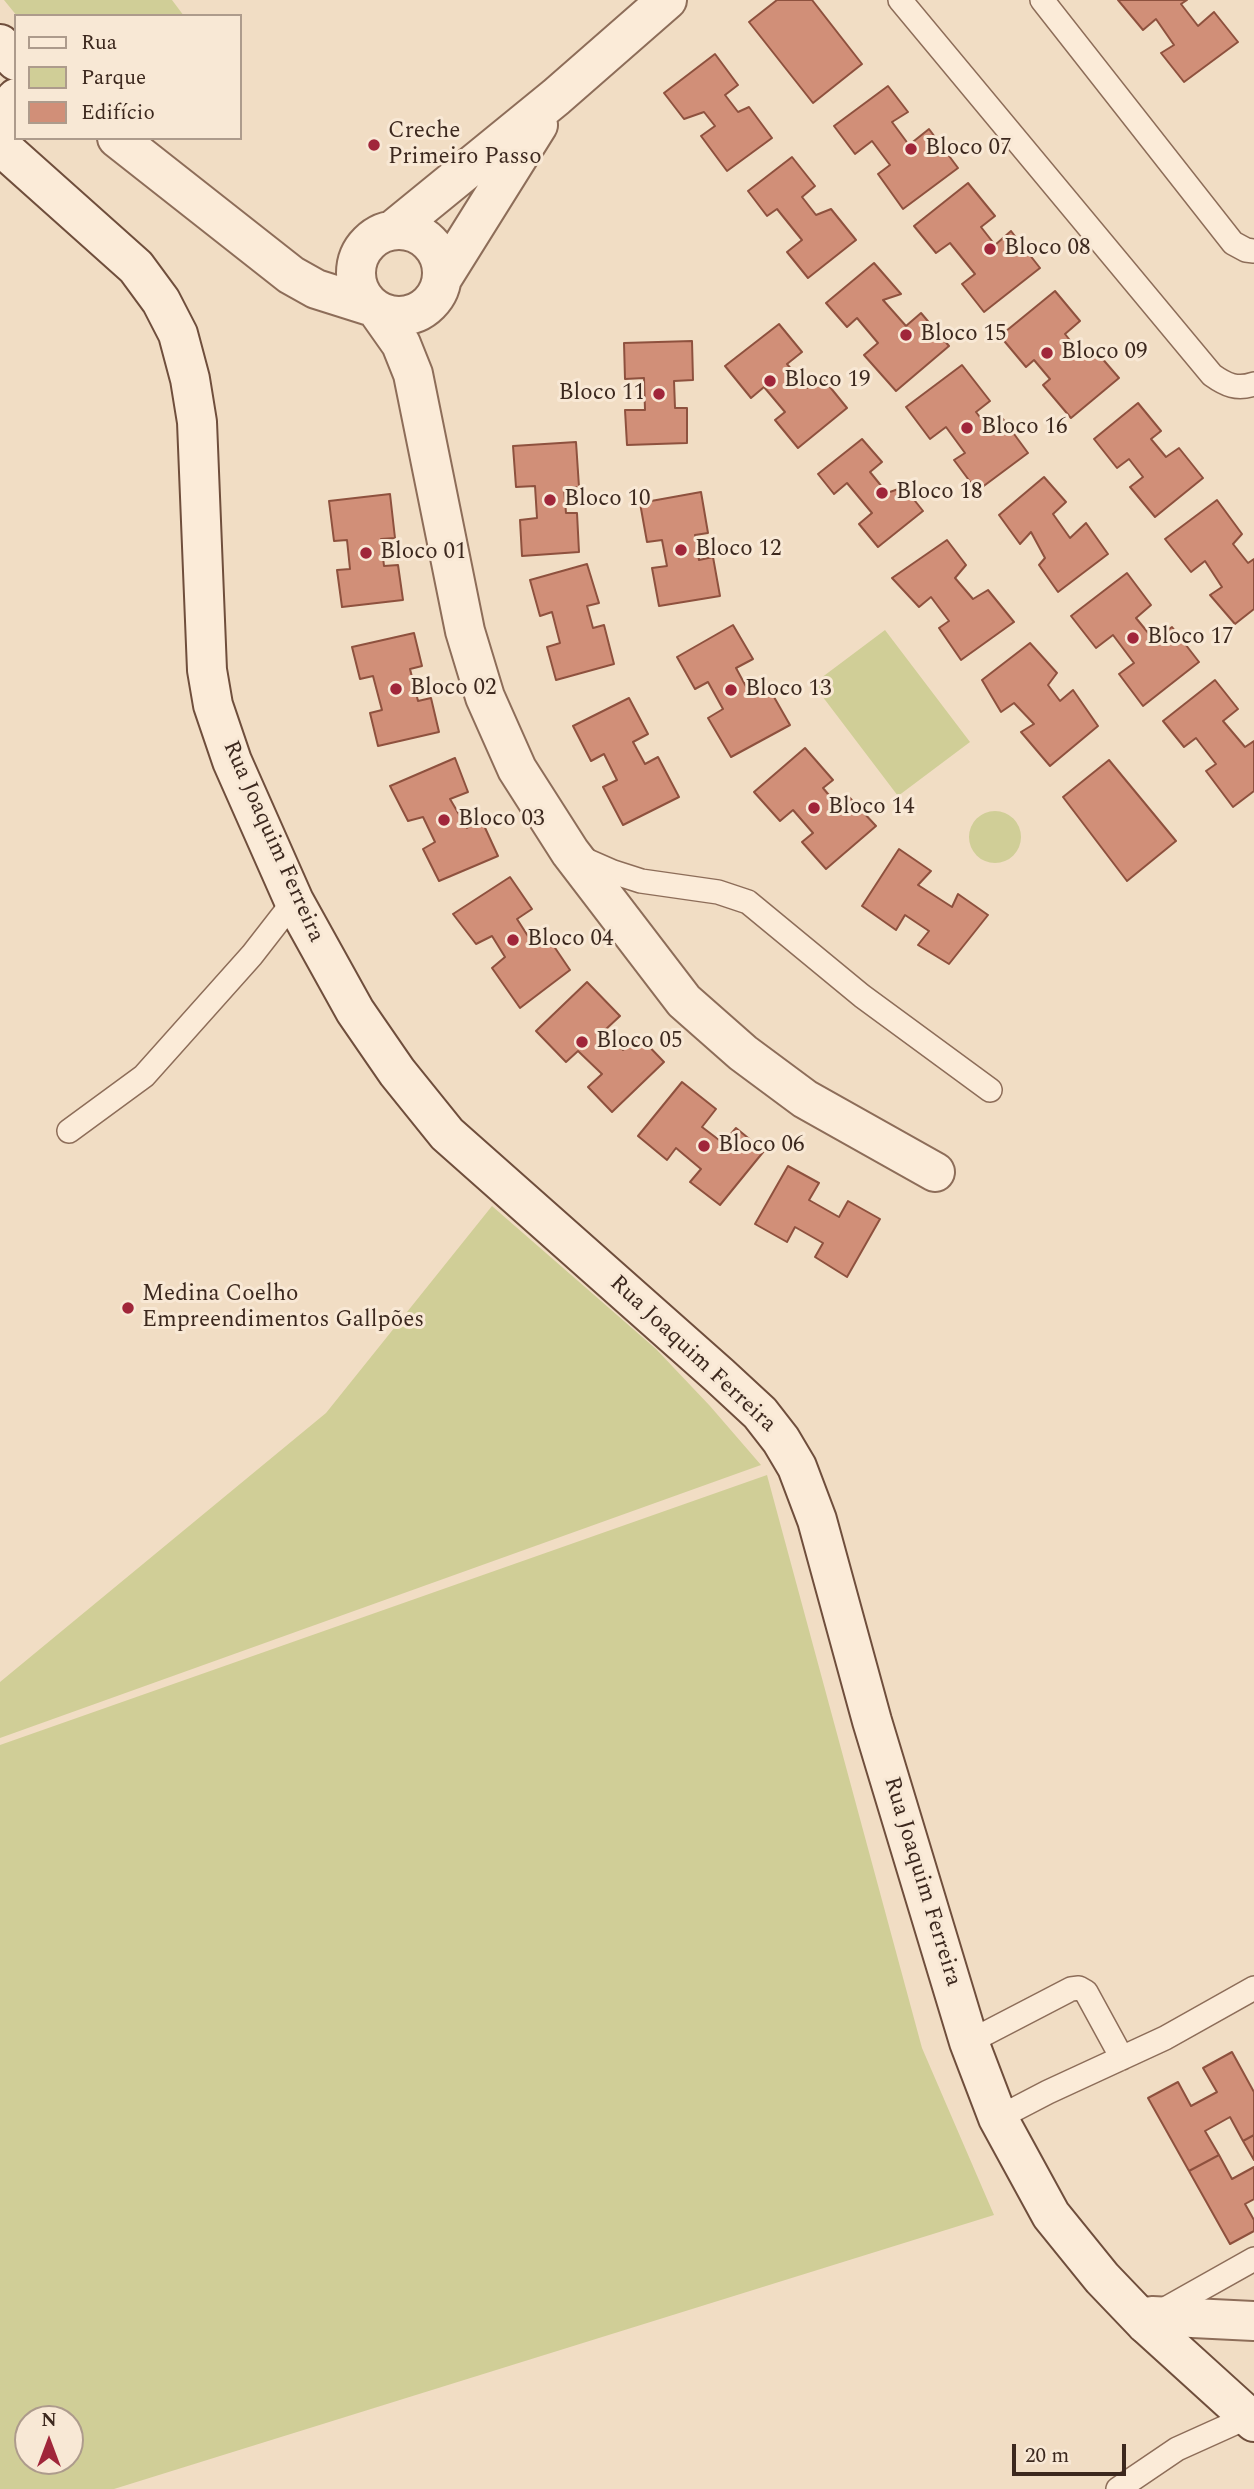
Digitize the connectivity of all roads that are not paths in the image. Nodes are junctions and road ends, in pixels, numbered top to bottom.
1 (667, 0) edge
2 (901, 0) edge
3 (1042, 0) edge
4 (0, 44) edge
5 (14, 59) edge
6 (556, 97) junction
7 (14, 100) edge
8 (0, 117) edge
9 (0, 138) edge
10 (120, 140) edge
11 (393, 230) junction
12 (1254, 251) edge
13 (361, 253) junction
14 (291, 275) junction
15 (435, 292) junction
16 (375, 308) junction
17 (413, 374) junction
18 (1254, 384) edge
19 (569, 852) junction
20 (294, 901) junction
21 (990, 1090) dead end
22 (69, 1131) dead end
23 (935, 1172) dead end
24 (1254, 1988) edge
25 (969, 2042) junction
26 (1122, 2058) junction
27 (998, 2119) junction
28 (1254, 2259) edge
29 (1149, 2320) junction
30 (1254, 2321) edge
31 (1251, 2420) edge
32 (1118, 2489) edge

1 - 6 street
2 - 18 lane
3 - 12 lane
4 - 5 street
6 - 11 street
6 - 15 street
7 - 8 street
9 - 20 street, Rua Joaquim Ferreira
10 - 14 street
11 - 13 street
11 - 15 street
13 - 14 street
13 - 16 street
14 - 16 street
15 - 16 street
15 - 17 street
16 - 17 street
17 - 19 street
19 - 21 lane
19 - 23 street
20 - 22 lane
20 - 25 street, Rua Joaquim Ferreira
24 - 26 lane
25 - 26 lane
25 - 27 street, Rua Joaquim Ferreira
26 - 27 lane
27 - 29 street, Rua Joaquim Ferreira
28 - 29 lane
29 - 30 street
29 - 31 street, Rua Joaquim Ferreira
31 - 32 lane

